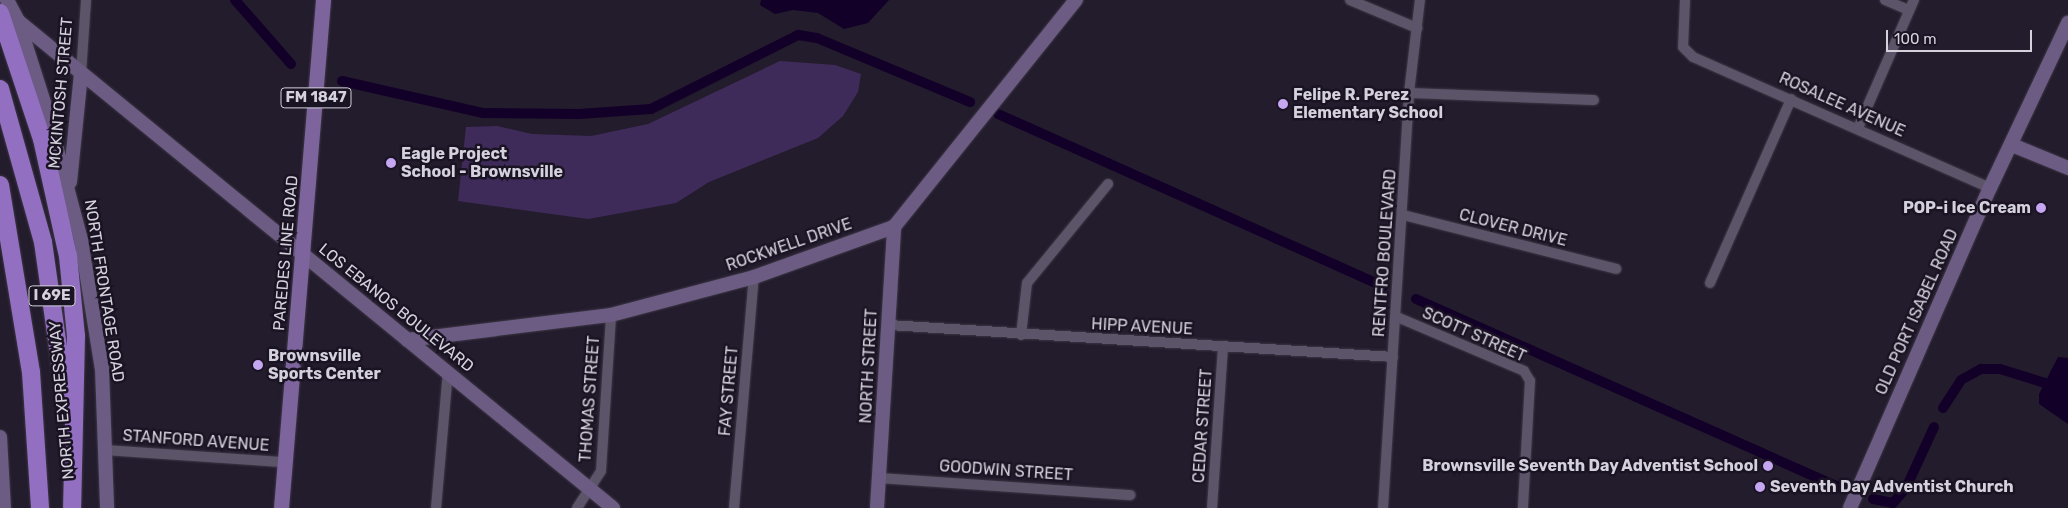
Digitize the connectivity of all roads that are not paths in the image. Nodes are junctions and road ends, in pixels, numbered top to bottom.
1 (7, 0) edge
2 (86, 0) edge
3 (323, 0) edge
4 (1076, 0) edge
5 (1350, 0) edge
6 (1420, 0) edge
7 (1684, 0) edge
8 (1885, 0) edge
9 (1914, 0) edge
10 (1909, 10) junction
11 (0, 13) edge
12 (18, 21) junction
13 (2068, 23) edge
14 (1417, 28) junction
15 (80, 74) junction
16 (0, 90) edge
17 (1409, 93) junction
18 (1594, 100) dead end
19 (1791, 100) junction
20 (1858, 128) junction
21 (2012, 145) junction
22 (2068, 168) edge
23 (1108, 184) dead end
24 (0, 185) edge
25 (1990, 188) junction
26 (69, 190) junction
27 (1403, 216) junction
28 (894, 227) junction
29 (0, 249) edge
30 (304, 257) junction
31 (1616, 269) dead end
32 (754, 277) junction
33 (1710, 283) dead end
34 (611, 315) junction
35 (1397, 317) junction
36 (889, 325) junction
37 (1021, 335) junction
38 (407, 340) junction
39 (1223, 346) junction
40 (1393, 357) junction
41 (31, 372) junction
42 (448, 372) junction
43 (0, 437) edge
44 (0, 445) edge
45 (106, 450) junction
46 (284, 462) junction
47 (880, 478) junction
48 (588, 488) junction
49 (1130, 494) dead end
50 (4, 508) edge
51 (40, 508) edge
52 (71, 508) edge
53 (107, 508) edge
54 (281, 508) edge
55 (436, 508) edge
56 (576, 508) edge
57 (613, 508) edge
58 (734, 508) edge
59 (877, 508) edge
60 (1212, 508) edge
61 (1383, 508) edge
62 (1523, 508) edge
63 (1850, 508) edge

1 - 12 street, NORTH FRONTAGE ROAD
2 - 15 street, MCKINTOSH STREET
3 - 30 main road, PAREDES LINE ROAD / FM 1847
4 - 28 street
5 - 14 street
6 - 14 street, RENTFRO BOULEVARD
7 - 19 street, ROSALEE AVENUE
8 - 10 street
9 - 10 street
10 - 20 street
11 - 52 highway
12 - 15 street, LOS EBANOS BOULEVARD
12 - 26 street, NORTH FRONTAGE ROAD
13 - 21 street, OLD PORT ISABEL ROAD
14 - 17 street, RENTFRO BOULEVARD
15 - 26 street, MCKINTOSH STREET
15 - 30 street, LOS EBANOS BOULEVARD
16 - 52 highway, NORTH EXPRESSWAY / I 69E
17 - 18 street
17 - 27 street, RENTFRO BOULEVARD
19 - 20 street, ROSALEE AVENUE
19 - 33 street
20 - 25 street, ROSALEE AVENUE
21 - 22 street
21 - 25 street, OLD PORT ISABEL ROAD
23 - 37 street
24 - 41 highway, NORTH EXPRESSWAY / I 69E
25 - 63 street, OLD PORT ISABEL ROAD
26 - 45 street, NORTH FRONTAGE ROAD
27 - 31 street, CLOVER DRIVE
27 - 35 street, RENTFRO BOULEVARD
28 - 32 street, ROCKWELL DRIVE
28 - 36 street, NORTH STREET
29 - 41 highway
30 - 38 street, LOS EBANOS BOULEVARD
30 - 46 main road, PAREDES LINE ROAD / FM 1847
32 - 34 street, ROCKWELL DRIVE
32 - 58 street, FAY STREET
34 - 38 street, ROCKWELL DRIVE
34 - 48 street, THOMAS STREET
35 - 40 street, RENTFRO BOULEVARD
35 - 62 street, SCOTT STREET
36 - 37 street, HIPP AVENUE
36 - 47 street, NORTH STREET
37 - 39 street, HIPP AVENUE
38 - 42 street, LOS EBANOS BOULEVARD
39 - 40 street, HIPP AVENUE
39 - 60 street, CEDAR STREET
40 - 61 street, RENTFRO BOULEVARD
41 - 51 highway, NORTH EXPRESSWAY / I 69E
42 - 48 street, LOS EBANOS BOULEVARD
42 - 55 street
43 - 44 street
44 - 50 street
45 - 46 street, STANFORD AVENUE
45 - 53 street, NORTH FRONTAGE ROAD
46 - 54 main road, PAREDES LINE ROAD / FM 1847
47 - 49 street, GOODWIN STREET
47 - 59 street, NORTH STREET
48 - 56 street, THOMAS STREET
48 - 57 street, LOS EBANOS BOULEVARD

